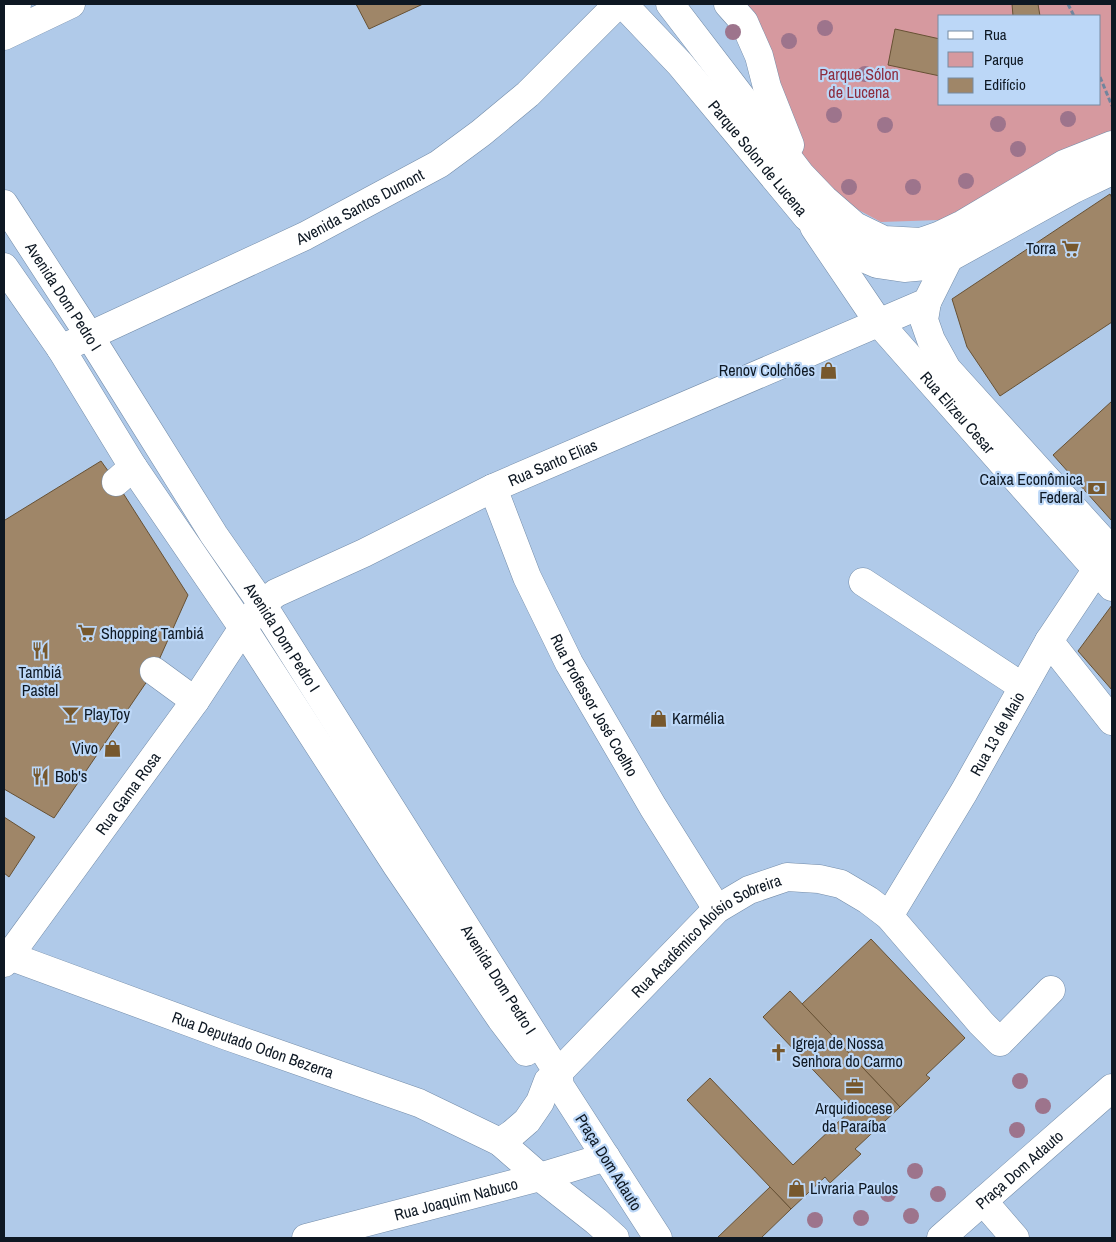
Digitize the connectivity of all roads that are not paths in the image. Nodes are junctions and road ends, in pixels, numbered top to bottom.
1 (17, 4) edge
2 (71, 4) edge
3 (618, 4) edge
4 (623, 4) edge
5 (670, 4) edge
6 (728, 4) edge
7 (4, 9) edge
8 (4, 36) edge
9 (1112, 145) edge
10 (1112, 171) edge
11 (801, 175) junction
12 (4, 204) edge
13 (807, 217) junction
14 (949, 258) junction
15 (4, 266) edge
16 (927, 302) junction
17 (879, 323) junction
18 (89, 335) junction
19 (61, 349) junction
20 (493, 488) junction
21 (1108, 566) edge
22 (863, 582) dead end
23 (262, 604) junction
24 (243, 628) junction
25 (1050, 641) junction
26 (154, 671) dead end
27 (1024, 687) junction
28 (195, 702) junction
29 (1112, 721) edge
30 (718, 909) junction
31 (889, 916) junction
32 (5, 958) edge
33 (1051, 990) dead end
34 (555, 1080) junction
35 (1105, 1094) edge
36 (500, 1142) junction
37 (606, 1157) junction
38 (540, 1178) junction
39 (983, 1201) junction
40 (306, 1238) edge
41 (614, 1238) edge
42 (658, 1238) edge
43 (941, 1238) edge
44 (1015, 1238) edge

1 - 7 street
2 - 8 street
3 - 18 street, Avenida Santos Dumont
4 - 13 street, Parque Solon de Lucena
5 - 11 street
6 - 11 street
9 - 11 street
10 - 14 street
12 - 18 street, Avenida Dom Pedro I
13 - 14 street
13 - 17 street, Parque Solon de Lucena
14 - 16 street
15 - 19 street, Avenida Dom Pedro I
16 - 17 street
16 - 21 street, Rua Elizeu Cesar
17 - 20 street, Rua Santo Elias
17 - 21 street, Rua Elizeu Cesar
18 - 19 street, Avenida Santos Dumont
18 - 23 street, Avenida Dom Pedro I
19 - 24 street, Avenida Dom Pedro I
20 - 23 street, Rua Santo Elias
20 - 30 street, Rua Professor José Coelho
21 - 25 street, Rua 13 de Maio
22 - 27 street
23 - 24 street, Rua Santo Elias
23 - 34 street, Avenida Dom Pedro I
24 - 28 street, Rua Gama Rosa
24 - 34 street, Avenida Dom Pedro I
25 - 27 street, Rua 13 de Maio
25 - 29 street
26 - 28 street
27 - 31 street, Rua 13 de Maio
28 - 32 street, Rua Gama Rosa
30 - 31 street, Rua Acadêmico Aloísio Sobreira
30 - 34 street, Rua Acadêmico Aloísio Sobreira
31 - 33 street, Rua Acadêmico Aloísio Sobreira
32 - 36 street, Rua Deputado Odon Bezerra
34 - 36 street, Rua Acadêmico Aloísio Sobreira
34 - 37 street, Praça Dom Adauto
35 - 39 street, Praça Dom Adauto
36 - 38 street
37 - 38 street, Rua Joaquim Nabuco
37 - 42 street, Praça Dom Adauto
38 - 40 street, Rua Joaquim Nabuco
38 - 41 street
39 - 43 street, Praça Dom Adauto
39 - 44 street

